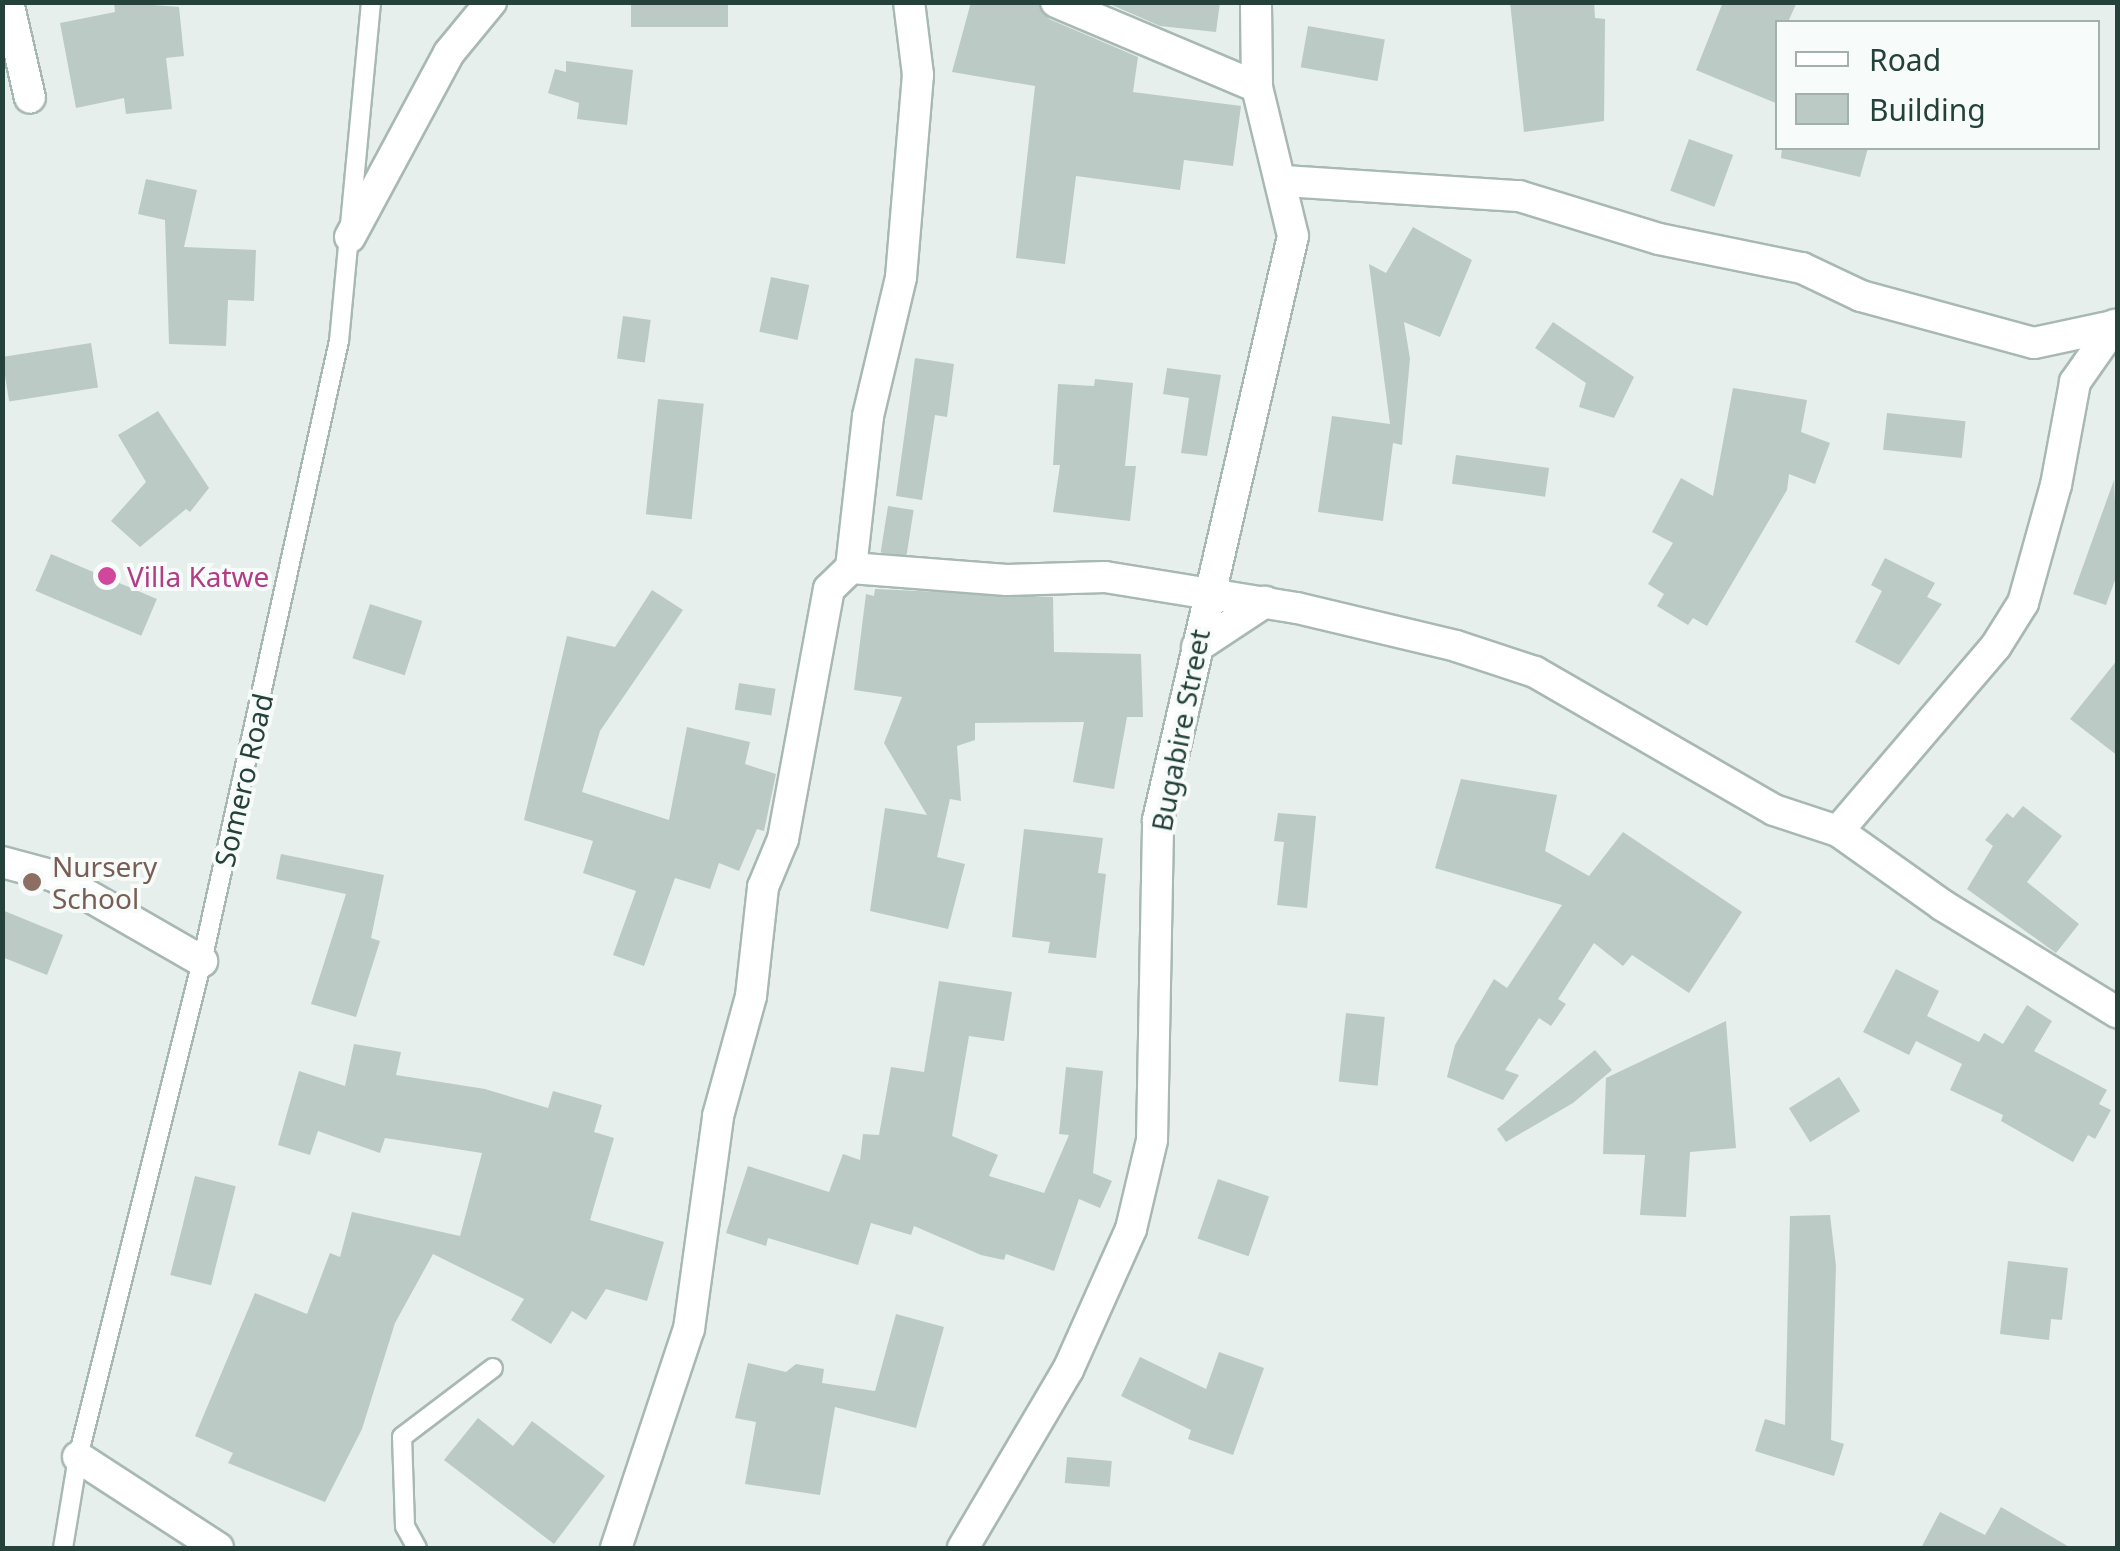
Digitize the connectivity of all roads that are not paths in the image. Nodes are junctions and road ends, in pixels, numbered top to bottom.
1 (8, 2) edge
2 (370, 2) edge
3 (491, 2) edge
4 (910, 2) edge
5 (1056, 2) edge
6 (1256, 2) edge
7 (1257, 87) junction
8 (30, 98) dead end
9 (1284, 181) junction
10 (350, 237) junction
11 (2116, 325) edge
12 (2034, 343) junction
13 (2075, 382) junction
14 (851, 568) junction
15 (1207, 592) junction
16 (1264, 602) junction
17 (1197, 647) junction
18 (1838, 831) junction
19 (2, 862) edge
20 (202, 961) junction
21 (2118, 1013) edge
22 (493, 1368) dead end
23 (78, 1457) junction
24 (64, 1548) edge
25 (218, 1548) edge
26 (417, 1548) edge
27 (616, 1548) edge
28 (963, 1548) edge

1 - 8 street
2 - 10 lane, Somero Road
3 - 10 street
4 - 14 street
5 - 7 street
6 - 7 street, Bugabire Street
7 - 9 street, Bugabire Street
9 - 12 street
9 - 15 street, Bugabire Street
10 - 20 lane, Somero Road
11 - 12 street
11 - 13 street
12 - 13 street
13 - 18 street
14 - 15 street
14 - 27 street
15 - 16 street
15 - 17 street, Bugabire Street
16 - 17 street
16 - 18 street
17 - 28 street, Bugabire Street
18 - 21 street
19 - 20 street
20 - 23 lane, Somero Road
22 - 26 lane
23 - 24 lane, Somero Road
23 - 25 street

